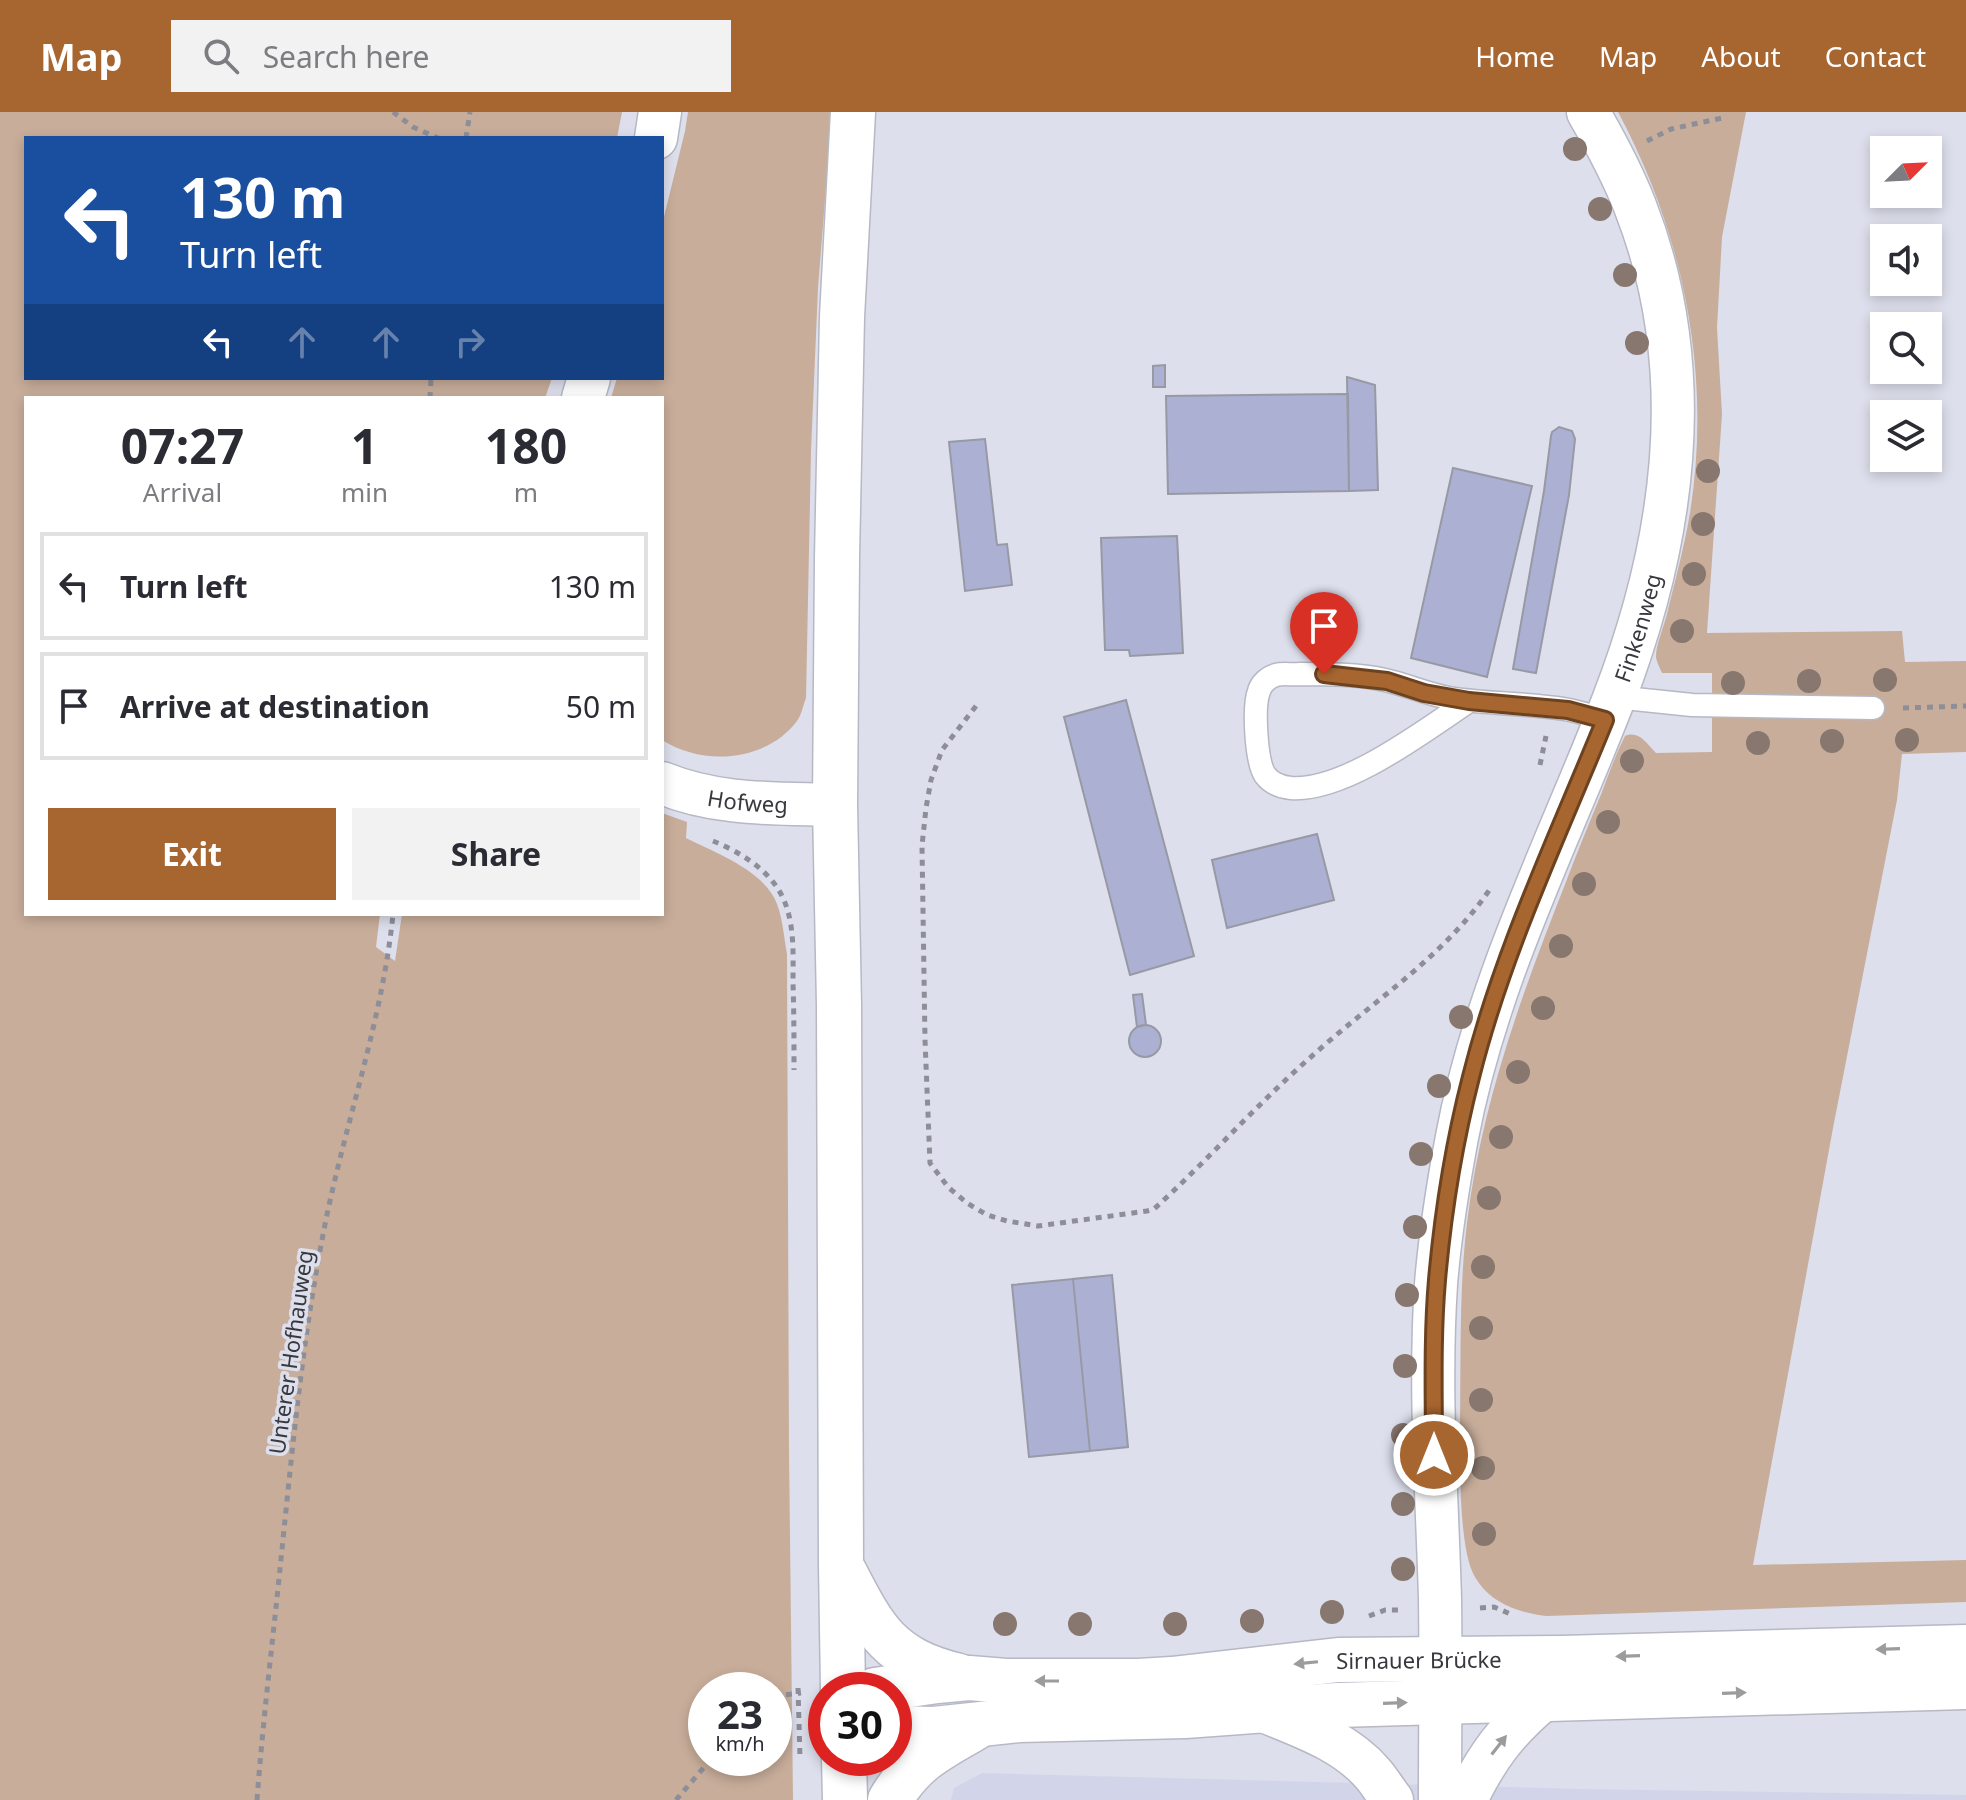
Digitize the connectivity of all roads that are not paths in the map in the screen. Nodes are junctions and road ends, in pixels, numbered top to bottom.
1 (660, 112) edge
2 (853, 112) edge
3 (1588, 112) edge
4 (656, 136) edge
5 (1469, 701) junction
6 (1873, 708) road end
7 (1610, 709) junction
8 (664, 784) edge
9 (835, 805) junction
10 (841, 1565) junction
11 (1966, 1647) edge
12 (843, 1672) edge
13 (969, 1678) junction
14 (1440, 1680) junction
15 (912, 1685) edge
16 (1966, 1687) edge
17 (1544, 1699) junction
18 (1261, 1710) junction
19 (982, 1724) junction
20 (912, 1728) edge
21 (844, 1776) edge
22 (845, 1800) edge
23 (890, 1800) edge
24 (1392, 1800) edge
25 (1440, 1800) edge
26 (1466, 1800) edge

1 - 4 street
2 - 9 main road
3 - 7 street, Finkenweg
5 - 5 lane
5 - 7 lane
6 - 7 lane
7 - 14 street, Finkenweg
8 - 9 street, Hofweg
9 - 10 main road
10 - 12 main road
10 - 13 main road
11 -> 14 main road, Sirnauer Brücke
14 -> 13 main road, Sirnauer Brücke
13 - 15 main road, Sirnauer Brücke
14 - 17 main road, Sirnauer Brücke
18 -> 14 main road, Sirnauer Brücke
14 - 25 street, Finkenweg
17 -> 16 main road, Sirnauer Brücke
26 -> 17 street
18 - 19 main road, Sirnauer Brücke
18 - 24 street
19 - 20 main road, Sirnauer Brücke
19 - 23 main road
21 - 22 main road

